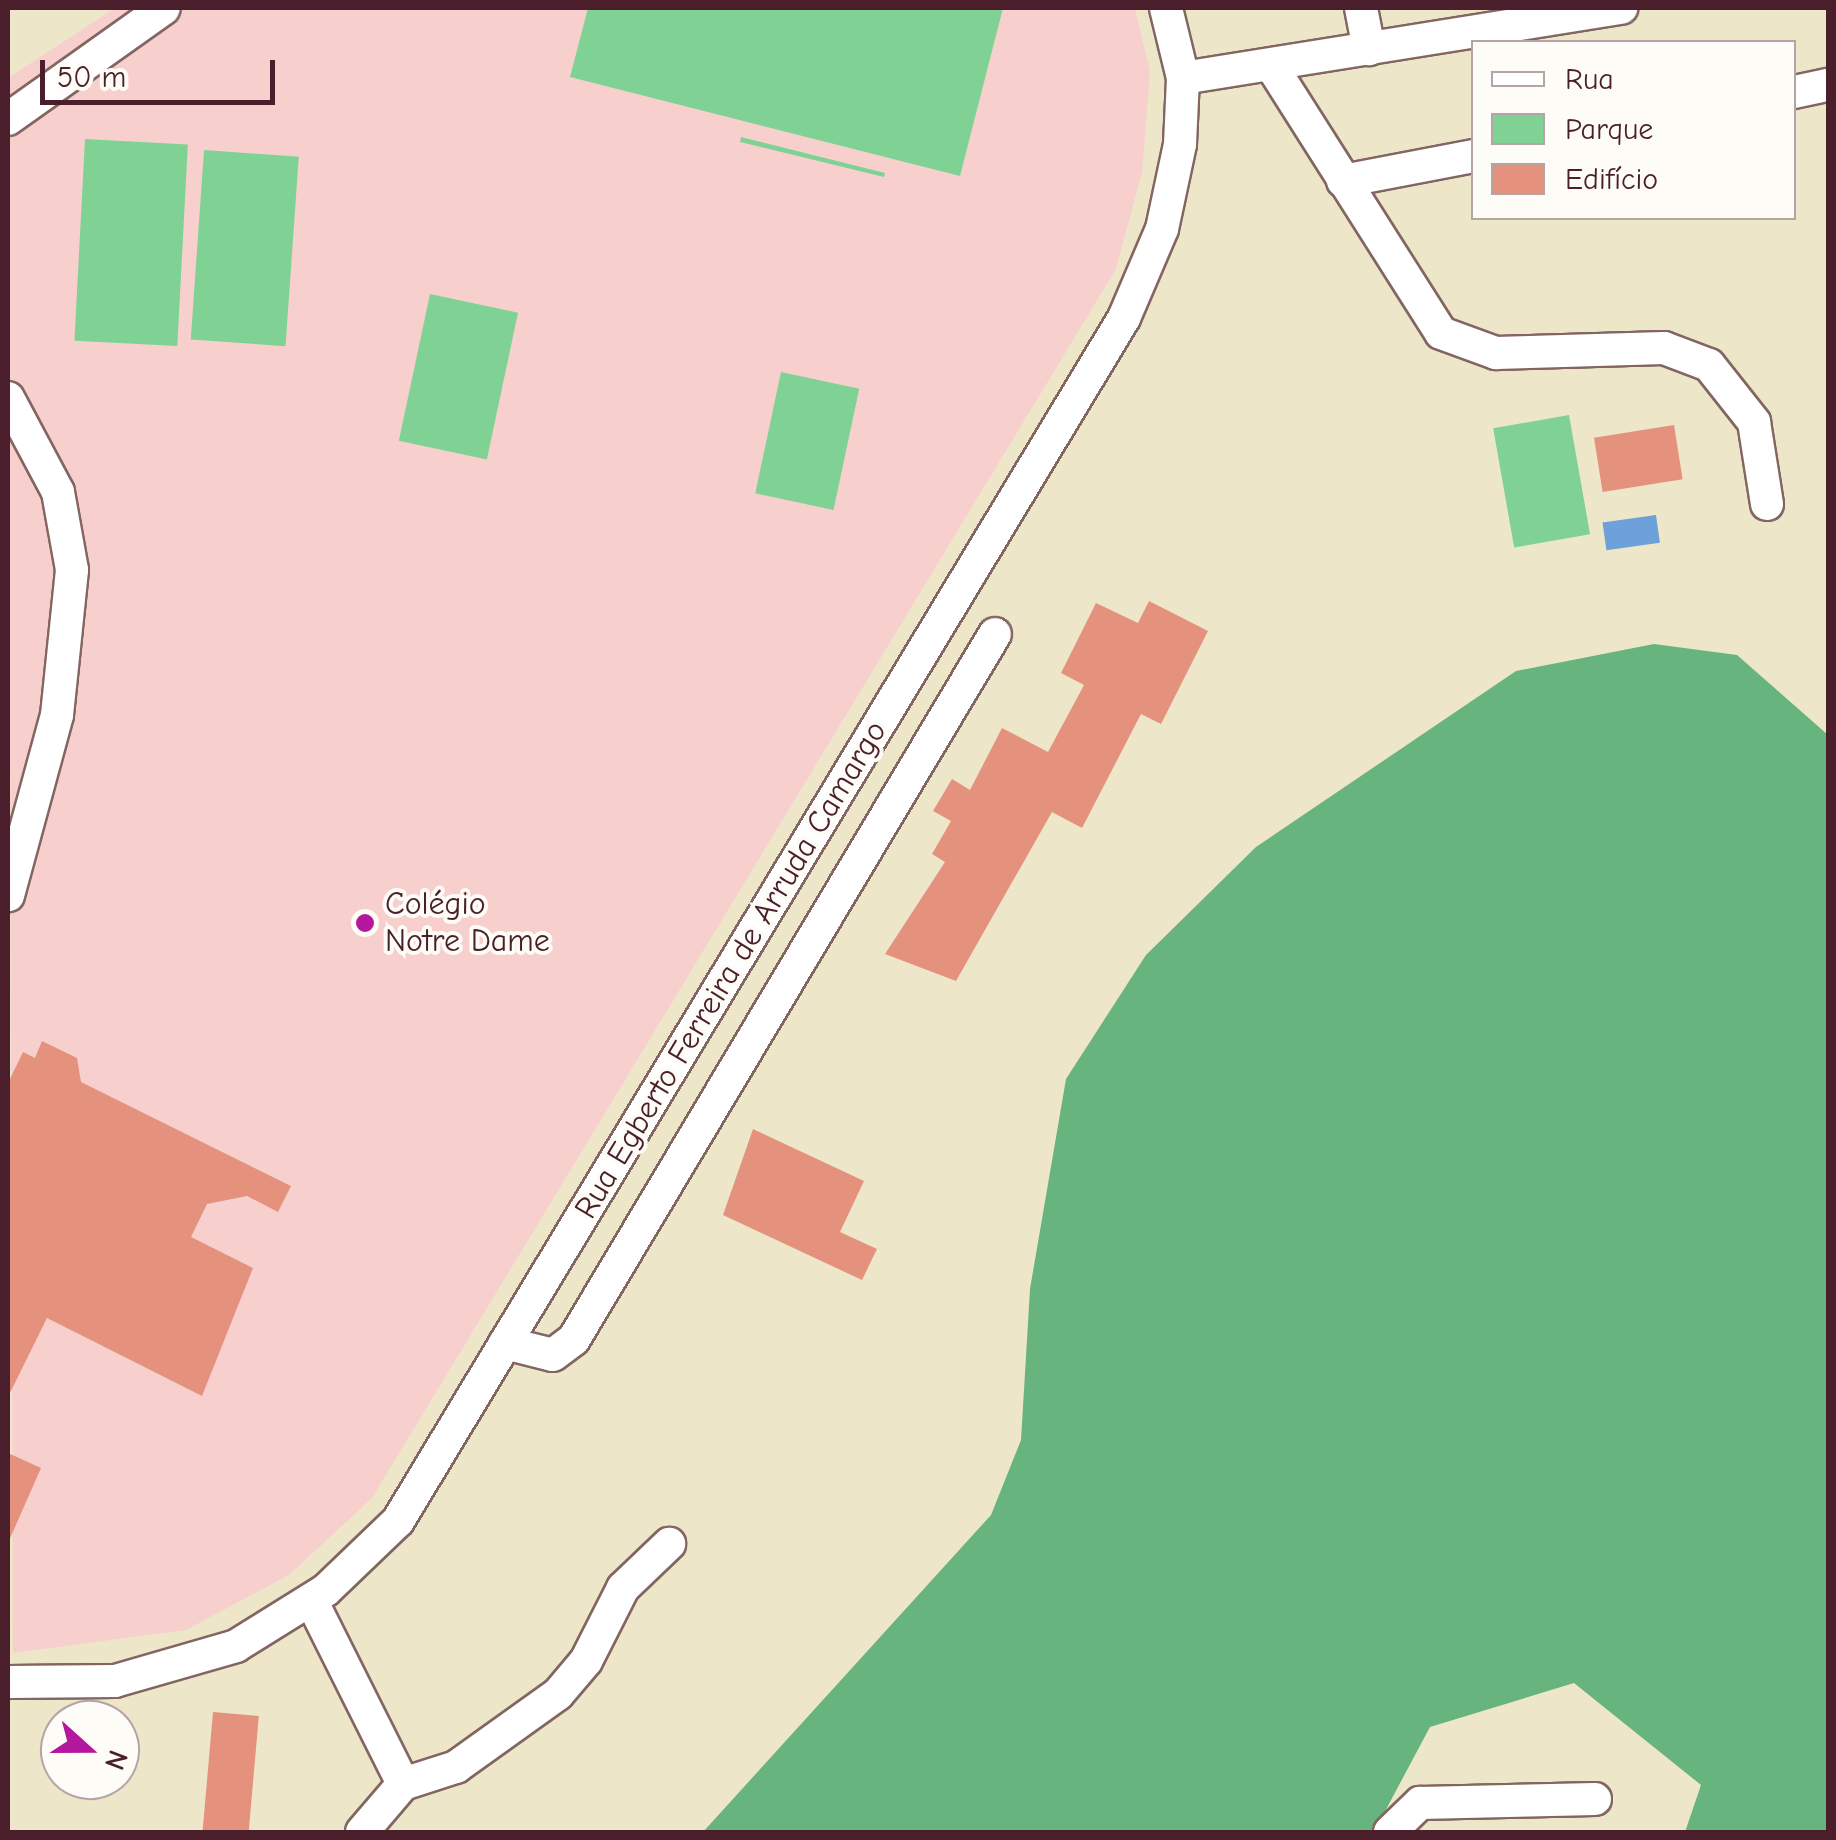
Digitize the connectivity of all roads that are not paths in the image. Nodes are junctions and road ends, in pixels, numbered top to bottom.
1 (164, 8) edge
2 (1166, 8) edge
3 (1361, 8) edge
4 (1621, 8) edge
5 (1369, 49) junction
6 (1271, 65) junction
7 (1183, 78) junction
8 (1828, 85) edge
9 (1796, 92) edge
10 (8, 118) edge
11 (1471, 157) edge
12 (1344, 182) junction
13 (8, 398) edge
14 (1767, 504) dead end
15 (995, 634) dead end
16 (8, 896) edge
17 (505, 1344) junction
18 (669, 1544) dead end
19 (311, 1600) junction
20 (8, 1682) edge
21 (402, 1784) junction
22 (1595, 1798) dead end
23 (362, 1832) edge
24 (1390, 1832) edge

1 - 10 street
2 - 7 street, Rua Egberto Ferreira de Arruda Camargo
3 - 5 street
4 - 5 street
5 - 6 street
6 - 7 street
6 - 12 street
7 - 17 street, Rua Egberto Ferreira de Arruda Camargo
8 - 9 street
11 - 12 street
12 - 14 street
13 - 16 street
15 - 17 street
17 - 19 street, Rua Egberto Ferreira de Arruda Camargo
18 - 21 street
19 - 20 street, Rua Egberto Ferreira de Arruda Camargo
19 - 21 street
21 - 23 street
22 - 24 street

